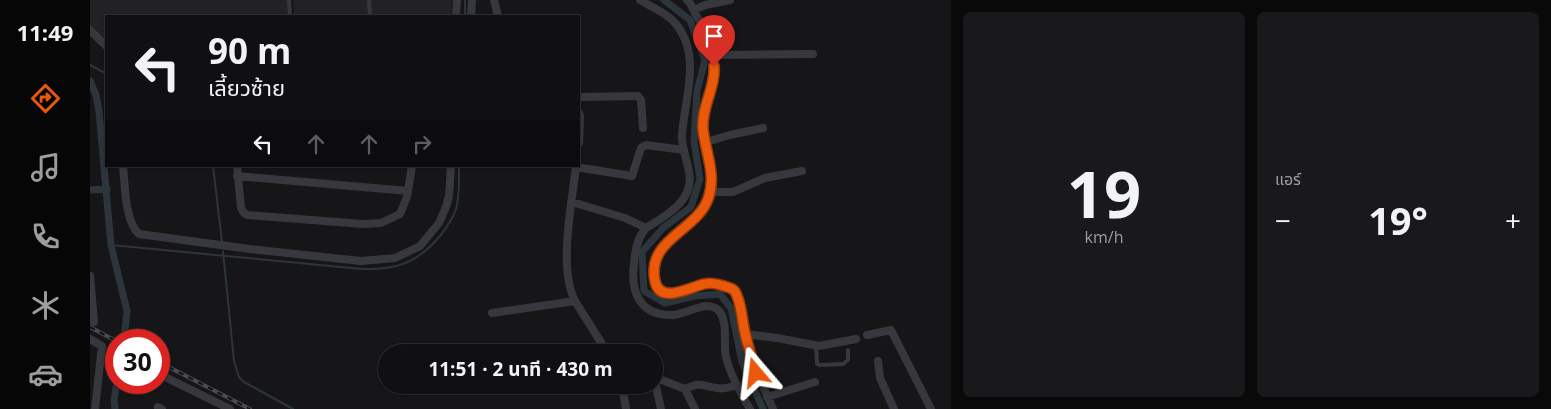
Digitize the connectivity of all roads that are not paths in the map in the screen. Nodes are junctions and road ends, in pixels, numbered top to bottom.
1 (289, 0) edge
2 (369, 0) edge
3 (457, 0) edge
4 (472, 0) edge
5 (494, 0) edge
6 (640, 0) edge
7 (687, 0) edge
8 (730, 0) edge
9 (694, 10) junction
10 (290, 15) edge
11 (370, 15) edge
12 (456, 15) edge
13 (471, 15) edge
14 (498, 15) edge
15 (90, 30) edge
16 (105, 45) edge
17 (813, 54) dead end
18 (713, 55) junction
19 (580, 97) edge
20 (643, 128) dead end
21 (763, 128) dead end
22 (706, 142) junction
23 (684, 150) junction
24 (123, 167) edge
25 (236, 167) edge
26 (412, 167) edge
27 (451, 167) edge
28 (576, 167) edge
29 (802, 171) dead end
30 (237, 176) junction
31 (408, 192) junction
32 (710, 192) junction
33 (572, 202) junction
34 (646, 228) junction
35 (90, 276) edge
36 (575, 301) junction
37 (492, 313) dead end
38 (94, 322) dead end
39 (745, 334) junction
40 (867, 335) dead end
41 (90, 339) edge
42 (856, 339) dead end
43 (602, 344) edge
44 (816, 346) junction
45 (848, 350) dead end
46 (878, 361) dead end
47 (170, 379) edge
48 (663, 380) edge
49 (815, 382) dead end
50 (737, 385) junction
51 (685, 389) junction
52 (624, 394) edge
53 (658, 394) edge
54 (767, 396) junction
55 (95, 409) edge
56 (230, 409) edge
57 (626, 409) edge
58 (661, 409) edge
59 (695, 409) edge
60 (750, 409) edge
61 (773, 409) edge
62 (894, 409) edge
63 (931, 409) edge

1 - 10 lane
2 - 11 lane
3 - 12 street
4 - 13 street
5 - 14 street
6 - 23 street
7 - 9 street
8 - 9 street
9 - 18 street
15 - 16 street
17 - 18 street
18 - 22 street
19 - 20 street
21 - 22 street
22 - 32 street
23 - 28 street
23 - 34 street
24 - 27 street
25 - 30 street
26 - 31 street
28 - 33 street
29 - 32 street
30 - 31 street
30 - 31 street
32 - 39 street
33 - 34 street
33 - 36 street
34 - 50 street
35 - 38 street
36 - 37 street
36 - 43 street
39 - 44 street
39 - 54 street
40 - 63 street
41 - 55 street
42 - 44 street
44 - 45 lane
46 - 62 street
47 - 56 street
48 - 51 street
49 - 54 street
50 - 51 street
50 - 60 street
51 - 59 street
52 - 57 street
53 - 58 street
54 - 61 street

